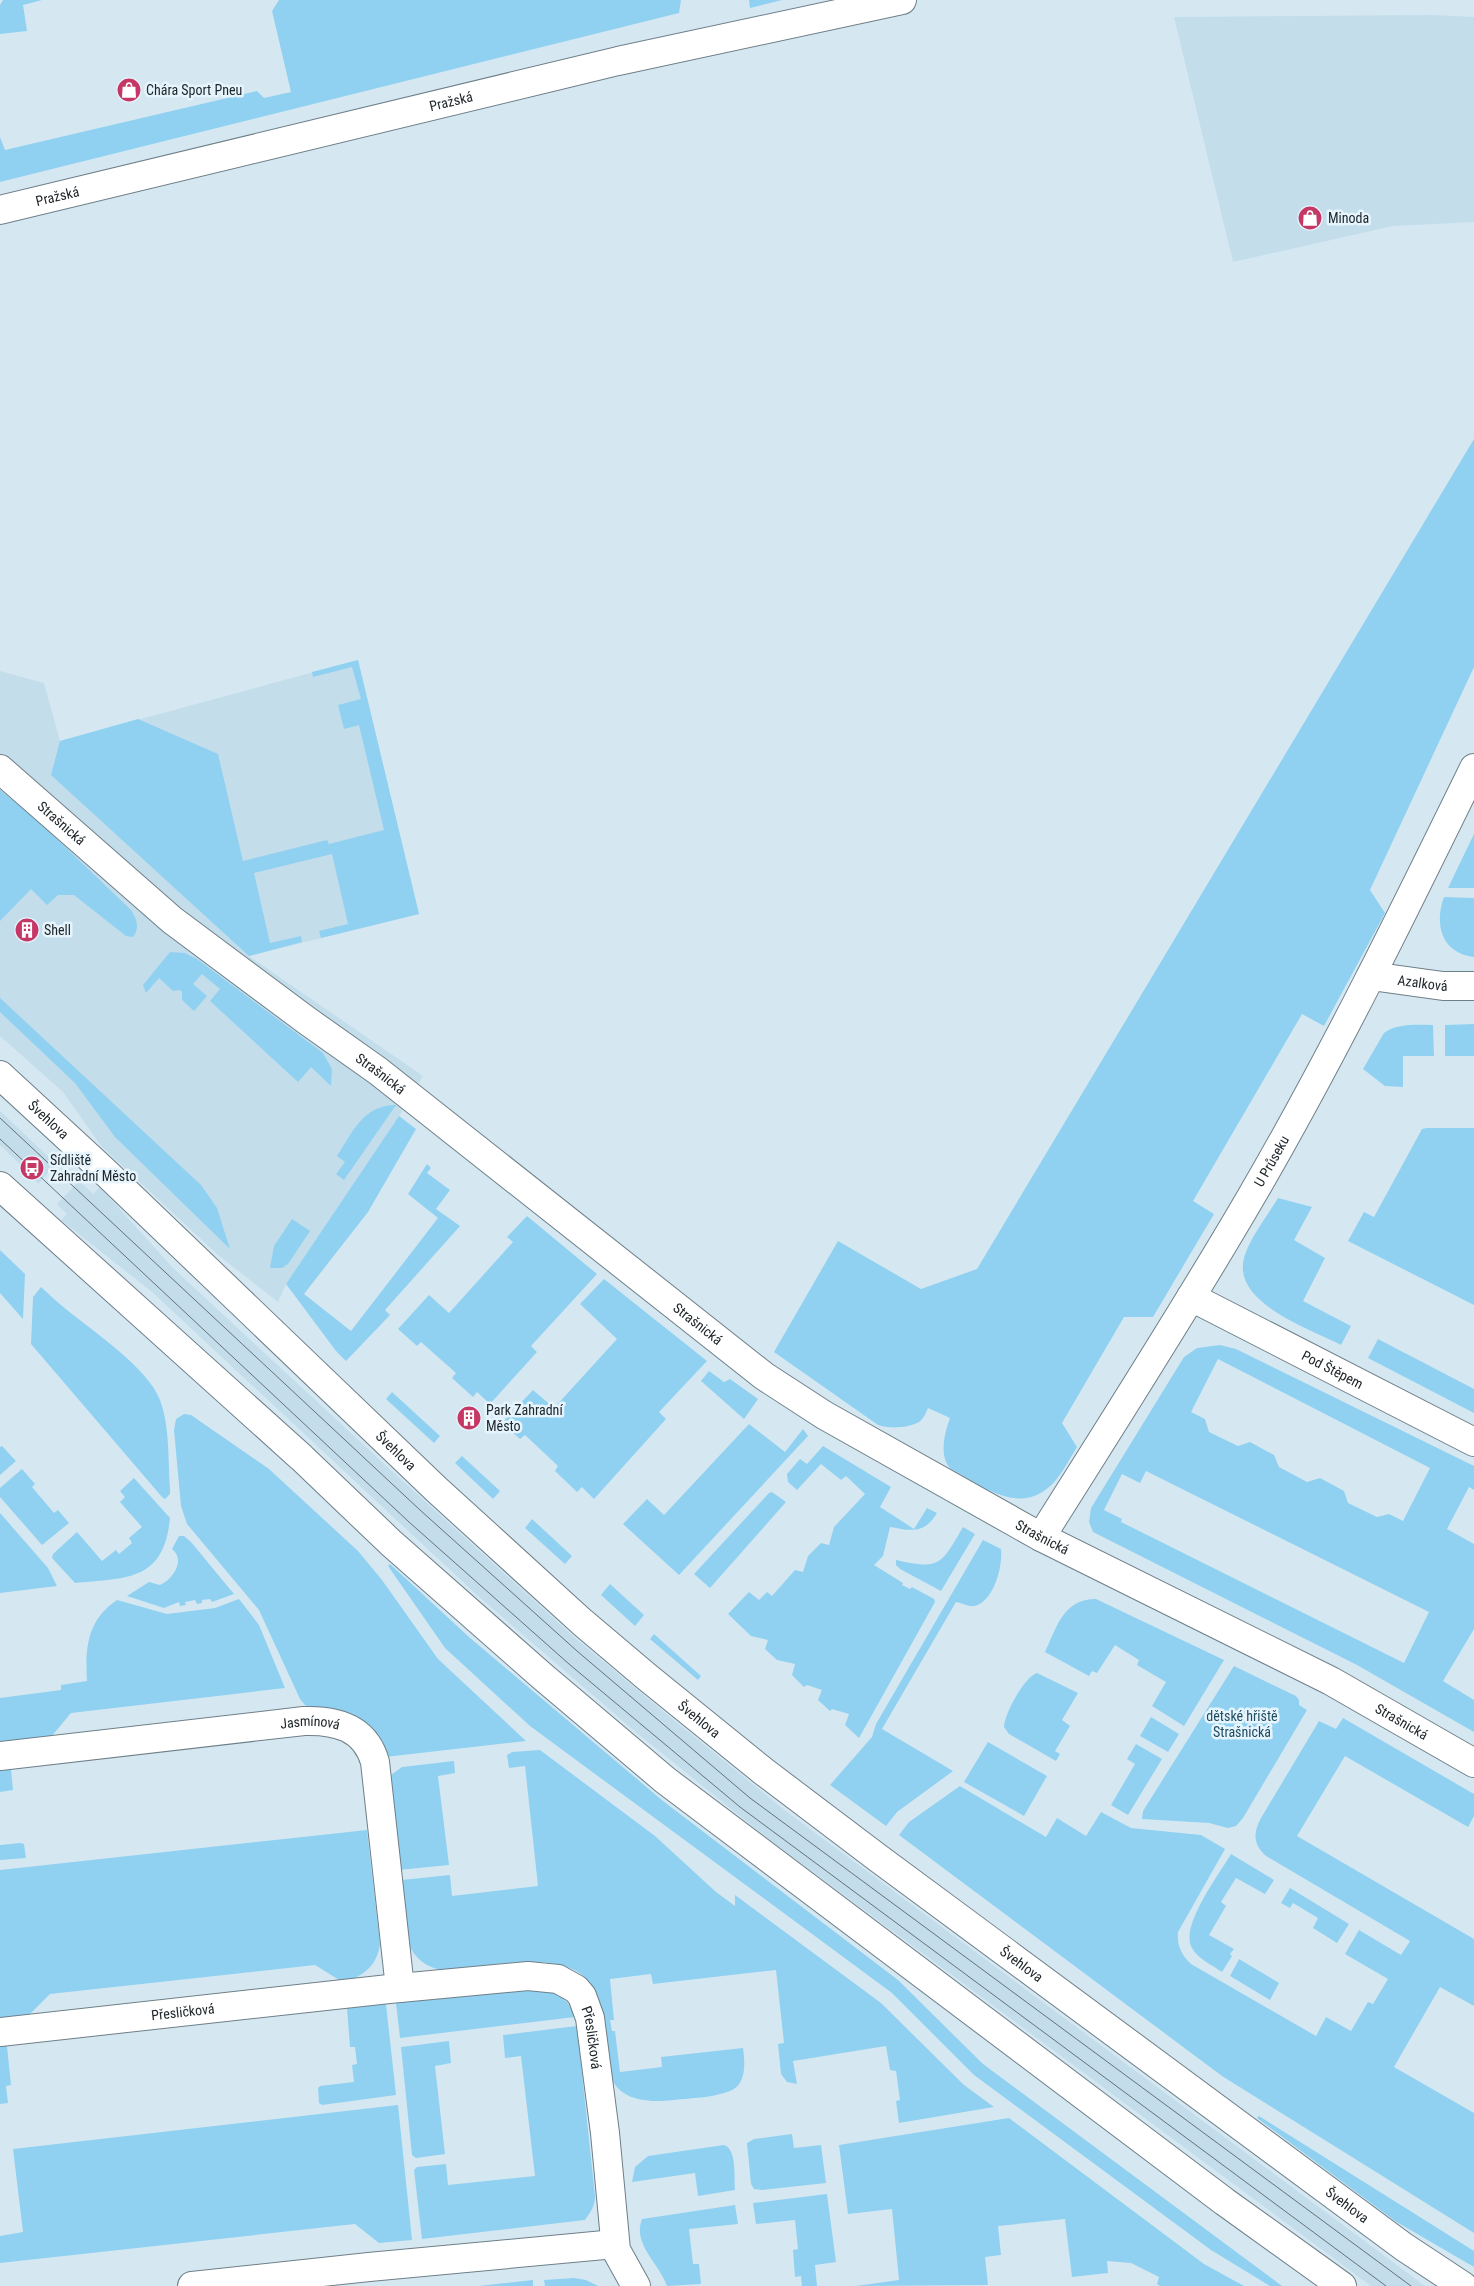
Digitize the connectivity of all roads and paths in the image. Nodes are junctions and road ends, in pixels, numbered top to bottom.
1 (902, 0) edge
2 (0, 210) edge
3 (1474, 768) edge
4 (0, 770) edge
5 (1371, 976) junction
6 (1474, 986) edge
7 (0, 1074) edge
8 (0, 1186) edge
9 (1192, 1297) junction
10 (1474, 1442) edge
11 (1042, 1537) junction
12 (0, 1756) edge
13 (1474, 1763) edge
14 (400, 1988) junction
15 (0, 2032) edge
16 (615, 2244) junction
17 (192, 2286) edge
18 (636, 2286) edge
19 (1342, 2286) edge
20 (1463, 2286) edge

1 - 2 street, Pražská
3 - 5 street, U Průseku
4 - 11 street, Strašnická
5 - 6 street, Azalková
5 - 9 street, U Průseku
7 - 20 street, Švehlova
8 - 19 street
9 - 10 street, Pod Štěpem
9 - 11 street, U Průseku
11 - 13 street, Strašnická
12 - 14 street, Jasmínová
14 - 15 street, Přesličková
14 - 16 street, Přesličková
16 - 17 street
16 - 18 street, Přesličková

